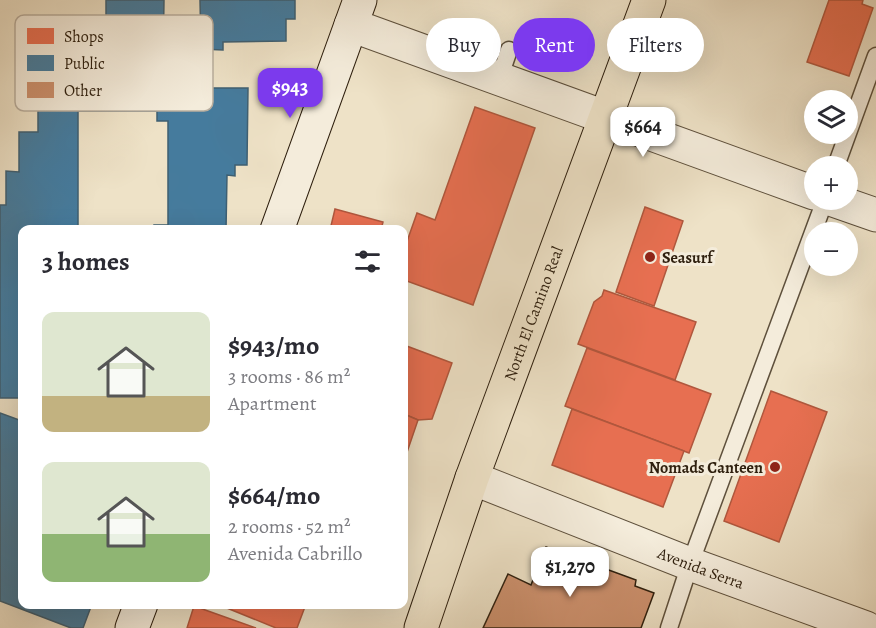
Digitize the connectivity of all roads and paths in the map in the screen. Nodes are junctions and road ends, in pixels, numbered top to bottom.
1 (649, 0) edge
2 (356, 12) edge
3 (876, 56) edge
4 (606, 118) junction
5 (840, 156) edge
6 (804, 189) edge
7 (858, 209) edge
8 (821, 210) edge
9 (876, 215) edge
10 (279, 225) edge
11 (472, 477) junction
12 (690, 564) junction
13 (139, 609) edge
14 (132, 628) edge
15 (421, 628) edge
16 (669, 628) edge
17 (866, 628) edge

1 - 4 main road, North El Camino Real
2 - 4 street
2 - 10 street
3 - 5 lane
4 - 6 street
4 - 11 main road, North El Camino Real
7 - 9 street
8 - 12 lane
11 - 12 street, Avenida Serra
11 - 15 main road, North El Camino Real
12 - 16 lane
12 - 17 street, Avenida Serra
13 - 14 street

